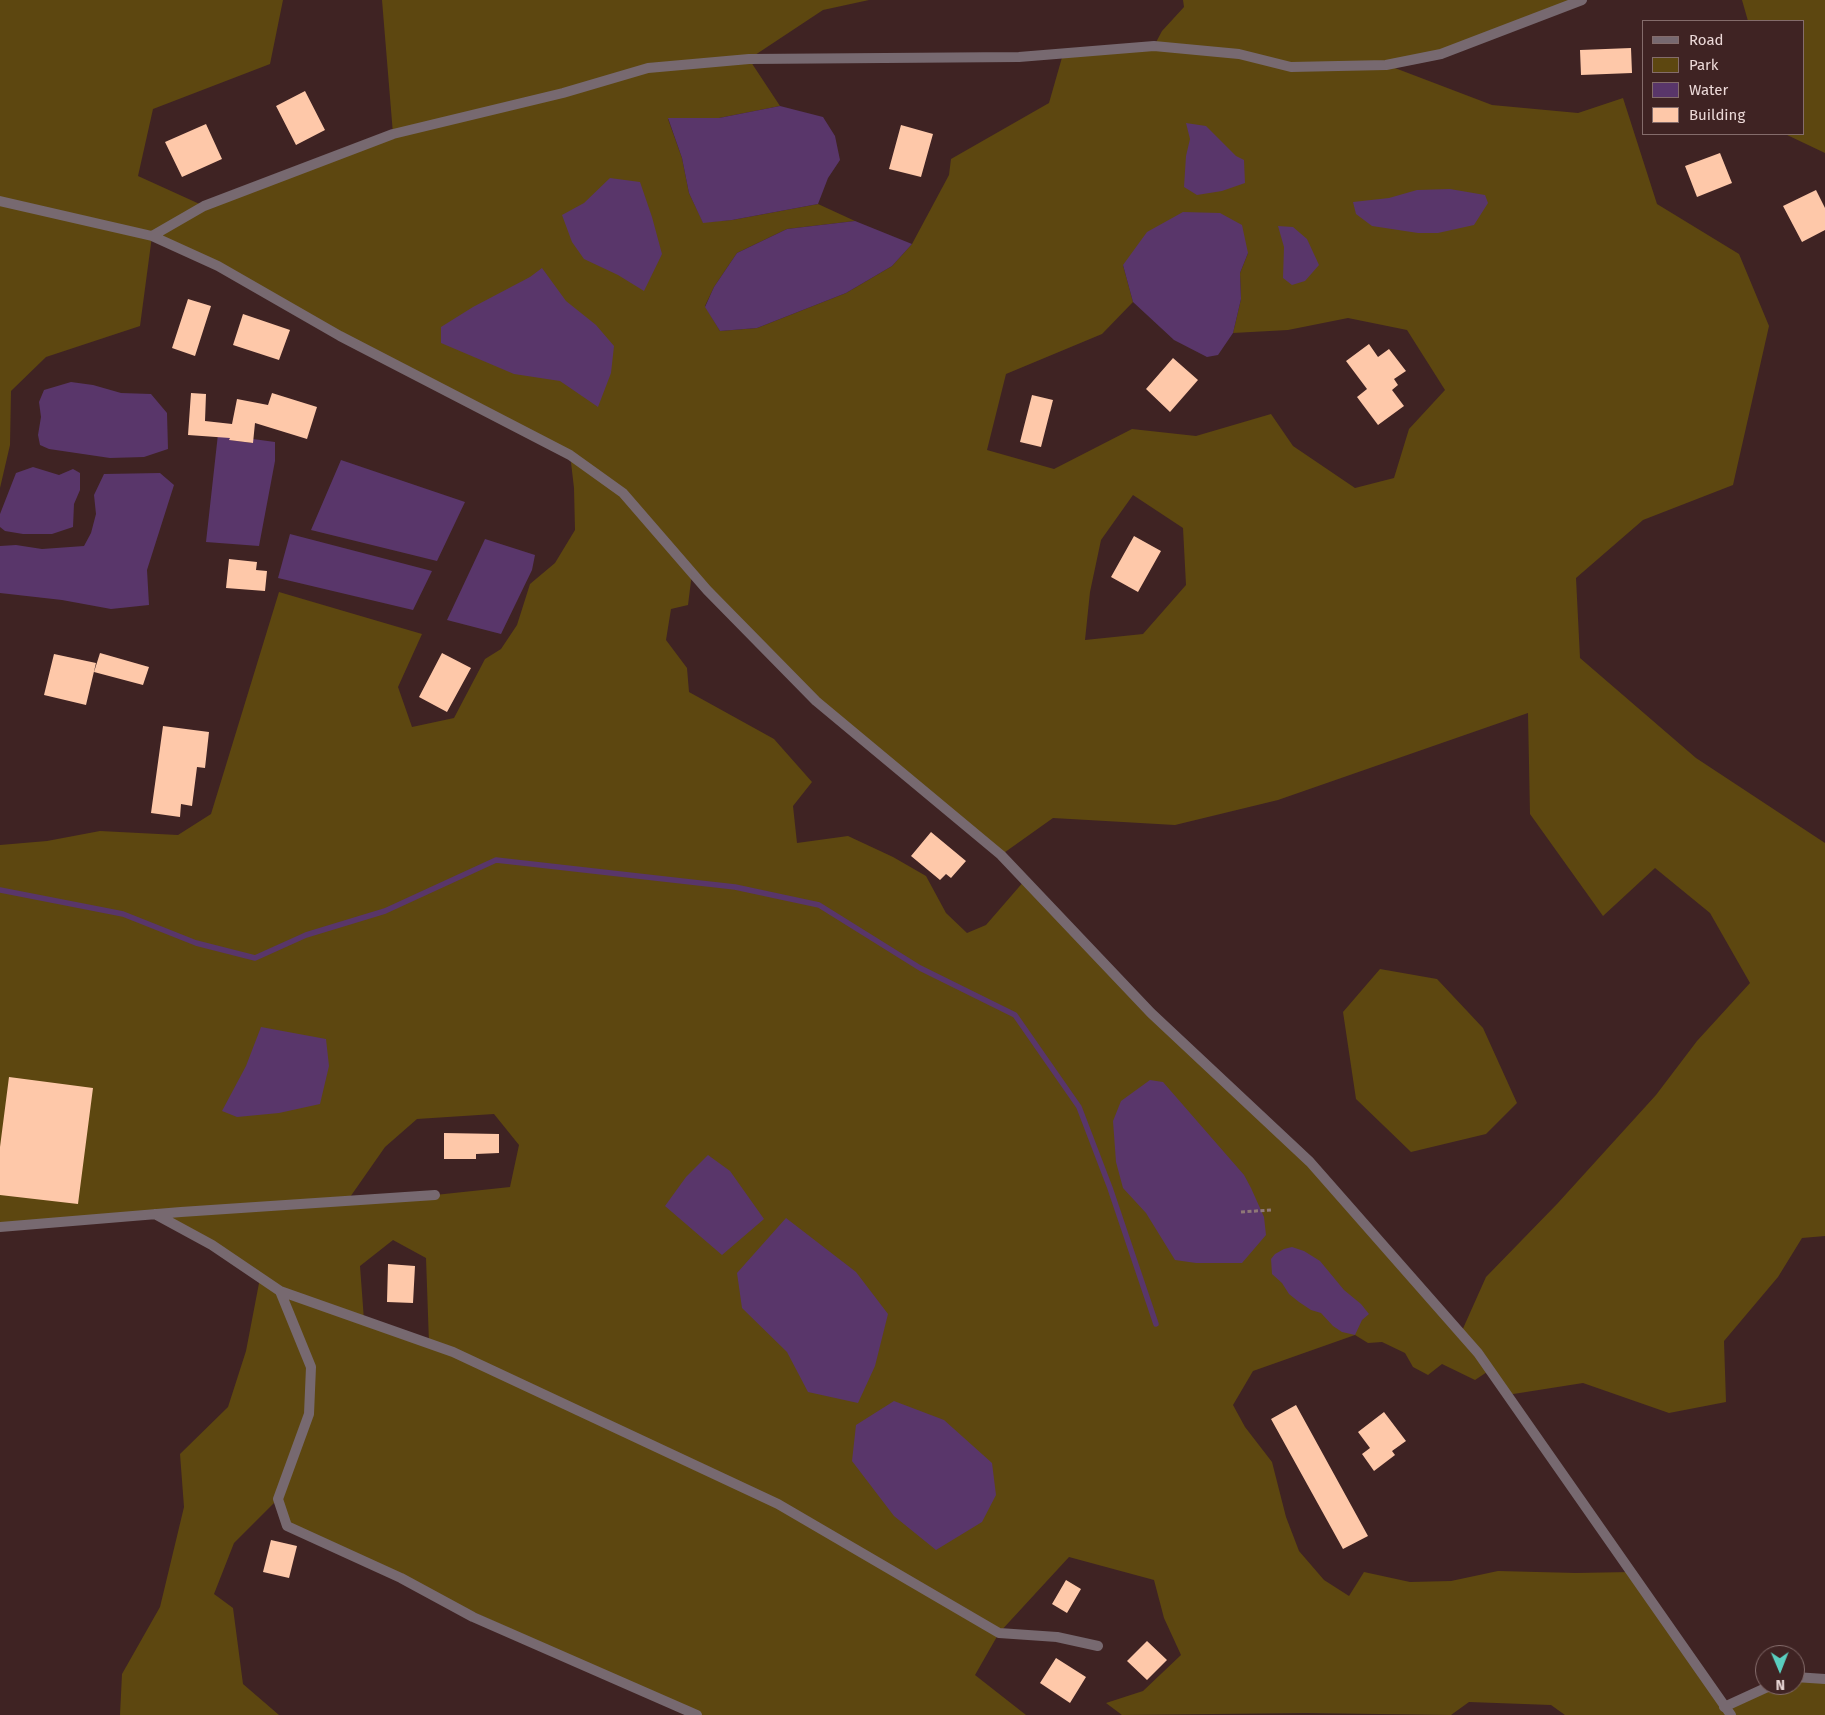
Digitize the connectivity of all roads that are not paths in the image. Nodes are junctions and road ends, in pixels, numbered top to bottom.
1 (1582, 0) edge
2 (0, 201) edge
3 (152, 236) junction
4 (435, 1195) dead end
5 (155, 1214) junction
6 (0, 1227) edge
7 (280, 1291) junction
8 (1098, 1646) dead end
9 (1805, 1678) edge
10 (1825, 1679) edge
11 (1755, 1695) edge
12 (1728, 1711) edge
13 (697, 1715) edge

1 - 3 street
2 - 3 street
3 - 12 street
4 - 5 street
5 - 6 street
5 - 7 street
7 - 8 street
7 - 13 street
9 - 10 street
11 - 12 street

